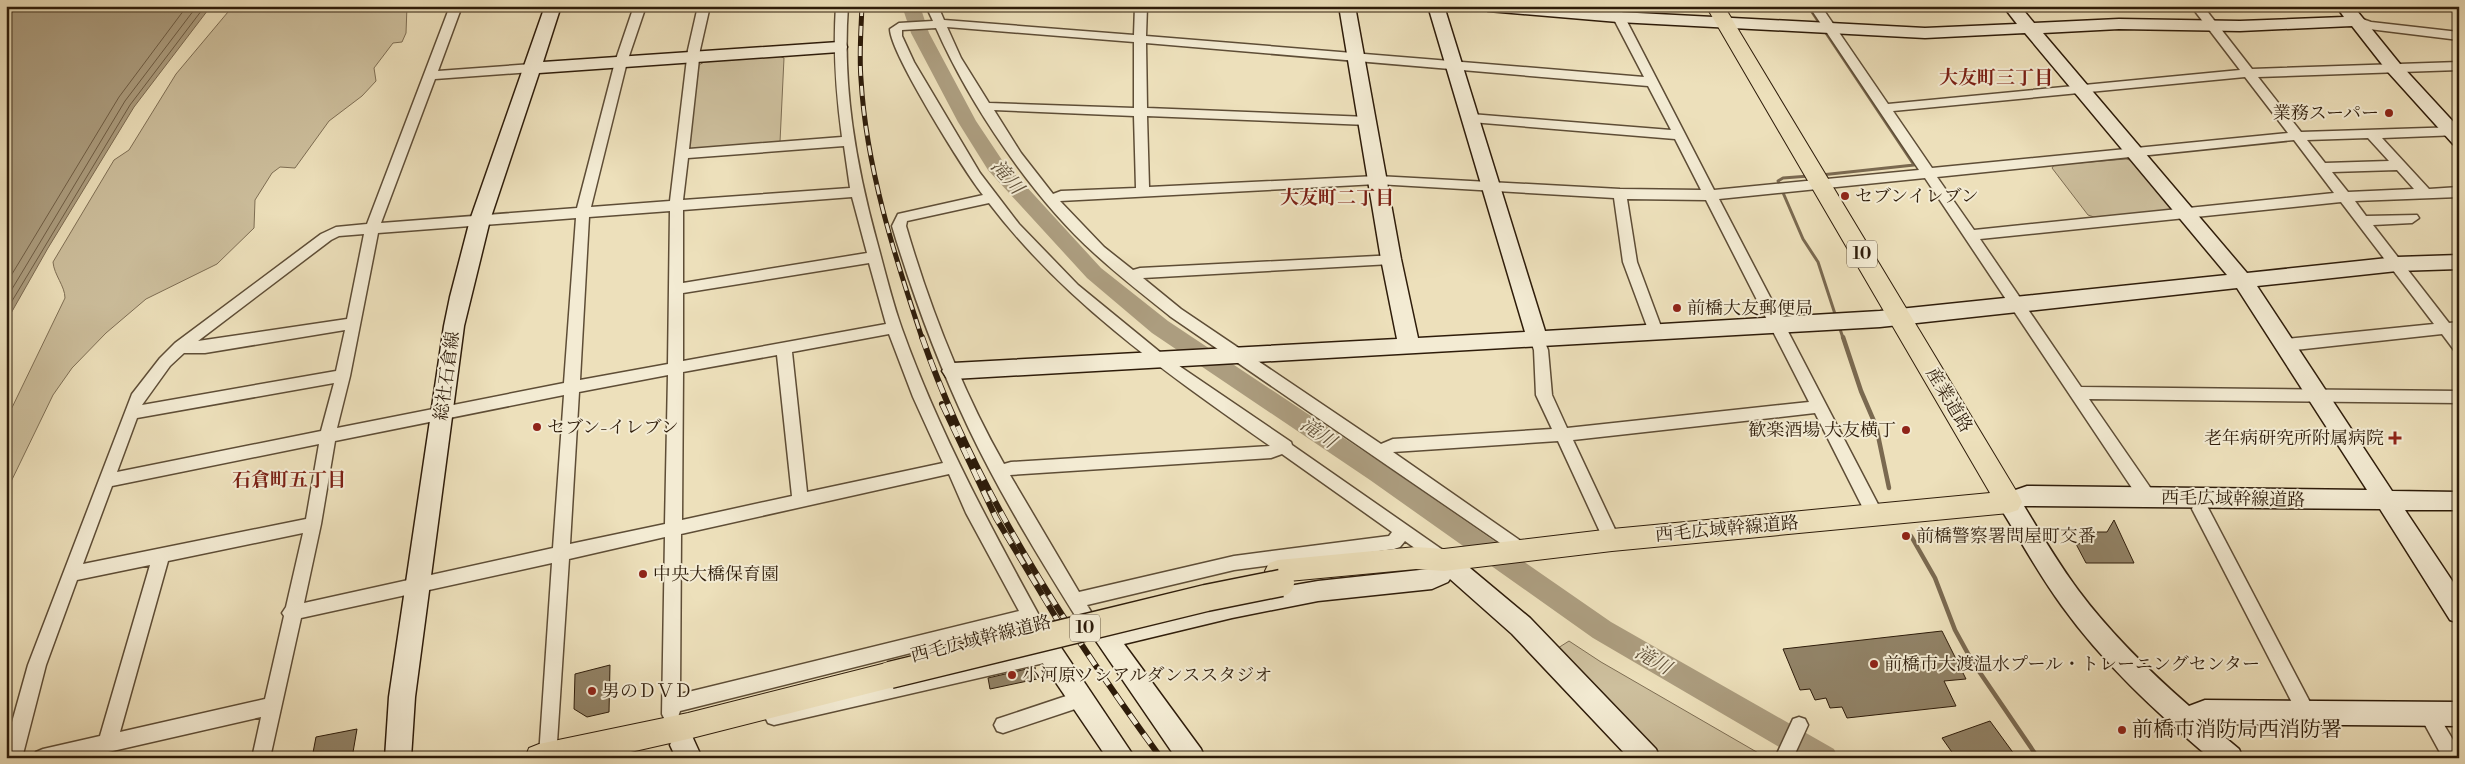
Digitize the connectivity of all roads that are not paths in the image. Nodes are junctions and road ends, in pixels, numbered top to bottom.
1 (456, 6) edge
2 (553, 6) edge
3 (640, 6) edge
4 (704, 6) edge
5 (842, 6) edge
6 (932, 6) edge
7 (1141, 6) edge
8 (1347, 6) edge
9 (1436, 6) edge
10 (1488, 6) edge
11 (1815, 6) edge
12 (2011, 6) edge
13 (2197, 6) edge
14 (2344, 6) edge
15 (1616, 12) edge
16 (1720, 15) edge
17 (2356, 21) junction
18 (936, 24) junction
19 (2213, 26) junction
20 (2028, 27) junction
21 (1831, 30) junction
22 (2459, 36) edge
23 (1140, 38) junction
24 (839, 47) junction
25 (1356, 56) junction
26 (694, 57) junction
27 (621, 62) junction
28 (1454, 65) junction
29 (2459, 66) edge
30 (532, 68) junction
31 (2394, 68) junction
32 (2247, 73) junction
33 (431, 75) junction
34 (1652, 82) junction
35 (2078, 88) junction
36 (986, 107) junction
37 (1884, 108) junction
38 (1140, 112) junction
39 (1470, 118) junction
40 (1368, 121) junction
41 (2372, 134) junction
42 (2456, 134) edge
43 (1678, 135) junction
44 (2296, 136) junction
45 (849, 141) junction
46 (2136, 153) junction
47 (682, 154) junction
48 (2400, 165) junction
49 (2320, 168) junction
50 (1927, 173) junction
51 (1377, 180) junction
52 (1820, 183) junction
53 (1490, 186) junction
54 (857, 192) junction
55 (1143, 192) junction
56 (2459, 192) edge
57 (1620, 194) junction
58 (2426, 194) junction
59 (1711, 196) junction
60 (2343, 197) junction
61 (991, 198) junction
62 (1051, 200) junction
63 (676, 205) junction
64 (583, 212) junction
65 (2187, 214) junction
66 (2412, 218) dead end
67 (480, 220) junction
68 (2362, 221) junction
69 (372, 229) junction
70 (1970, 235) junction
71 (873, 257) junction
72 (1391, 259) junction
73 (2459, 262) edge
74 (2397, 264) junction
75 (1130, 277) junction
76 (2242, 281) junction
77 (676, 289) junction
78 (2017, 305) junction
79 (1899, 317) junction
80 (354, 323) junction
81 (1778, 325) junction
82 (2452, 327) edge
83 (894, 328) junction
84 (1656, 332) junction
85 (1537, 339) junction
86 (2286, 345) junction
87 (2459, 346) edge
88 (1409, 347) junction
89 (180, 348) junction
90 (784, 349) junction
91 (1237, 357) junction
92 (1168, 360) junction
93 (674, 368) junction
94 (953, 371) junction
95 (343, 376) junction
96 (572, 388) junction
97 (2077, 393) junction
98 (2317, 395) junction
99 (2459, 397) edge
100 (1818, 407) junction
101 (442, 413) junction
102 (131, 414) junction
103 (1562, 435) junction
104 (328, 436) junction
105 (1285, 446) junction
106 (1381, 452) junction
107 (953, 468) junction
108 (1000, 472) junction
109 (106, 481) junction
110 (2148, 498) junction
111 (800, 500) junction
112 (2459, 501) edge
113 (2009, 502) junction
114 (2389, 505) junction
115 (2200, 509) junction
116 (2459, 511) edge
117 (1875, 515) junction
118 (313, 524) junction
119 (673, 528) junction
120 (1404, 530) junction
121 (1612, 540) junction
122 (1518, 552) junction
123 (560, 554) junction
124 (161, 556) junction
125 (1452, 559) junction
126 (71, 574) junction
127 (418, 586) junction
128 (1075, 601) junction
129 (2459, 612) edge
130 (291, 613) junction
131 (1031, 615) junction
132 (1108, 641) junction
133 (1051, 654) junction
134 (889, 668) junction
135 (1081, 699) junction
136 (271, 706) junction
137 (671, 710) junction
138 (2306, 712) junction
139 (2428, 714) junction
140 (2459, 714) edge
141 (2189, 724) junction
142 (1004, 725) dead end
143 (1798, 725) dead end
144 (12, 733) edge
145 (643, 734) junction
146 (107, 744) junction
147 (686, 751) edge
148 (545, 757) edge
149 (13, 758) edge
150 (43, 758) edge
151 (261, 758) edge
152 (398, 758) edge
153 (1122, 758) edge
154 (1192, 758) edge
155 (1647, 758) edge
156 (1784, 758) edge
157 (2230, 758) edge
158 (2453, 758) edge

1 - 33 street
2 - 30 street, 総社石倉線
3 - 27 street
4 - 26 street
5 - 24 street
6 - 18 street
7 - 23 street
8 - 25 street
9 - 28 street
10 - 15 street
11 - 21 street
12 - 20 street
13 - 19 street
14 - 17 street
15 - 16 street
15 - 34 street
16 - 21 street
16 - 52 main road, 産業道路 / 10
17 - 19 street
17 - 22 street
17 - 31 street
18 - 23 street
18 - 36 street
18 - 61 street
19 - 20 street
19 - 32 street
20 - 21 street
20 - 35 street
21 - 37 street
23 - 25 street
23 - 38 street
24 - 26 street
24 - 45 street
25 - 28 street
25 - 40 street
26 - 27 street
26 - 47 street
27 - 30 street
27 - 64 street
28 - 34 street
28 - 39 street
29 - 31 street
30 - 33 street
30 - 67 street, 総社石倉線
31 - 32 street
31 - 42 street
32 - 35 street
32 - 44 street
33 - 69 street
34 - 43 street
35 - 37 street
35 - 46 street
36 - 38 street
36 - 62 street
37 - 50 street
38 - 40 street
38 - 55 street
39 - 43 street
39 - 53 street
40 - 51 street
41 - 42 street
41 - 44 street
41 - 48 street
43 - 59 street
44 - 46 street
44 - 49 street
45 - 47 street
45 - 54 street
46 - 50 street
46 - 65 street
47 - 63 street
48 - 49 street
48 - 58 street
49 - 60 street
50 - 52 street
50 - 70 street
51 - 53 street
51 - 55 street
51 - 72 street
52 - 59 street
52 - 79 main road, 産業道路 / 10
53 - 57 street
53 - 85 street
54 - 63 street
54 - 71 street
55 - 62 street
56 - 58 street
57 - 59 street
57 - 84 street
58 - 60 street
59 - 81 street
60 - 65 street
60 - 68 street
61 - 92 street
61 - 94 street
62 - 75 street
63 - 64 street
63 - 77 street
64 - 67 street
64 - 96 street
65 - 70 street
65 - 76 street
66 - 68 street
67 - 69 street
67 - 101 street, 総社石倉線
68 - 74 street
69 - 80 street
69 - 89 street
70 - 78 street
71 - 77 street
71 - 83 street
72 - 75 street
72 - 88 street
73 - 74 street
74 - 76 street
74 - 82 street
75 - 91 street
76 - 78 street
76 - 86 street
77 - 93 street
78 - 79 street
78 - 97 street
79 - 81 street
79 - 113 main road, 産業道路 / 10
80 - 89 street
80 - 95 street
81 - 84 street
81 - 100 street
82 - 86 street
82 - 87 street
83 - 90 street
83 - 107 street
84 - 85 street
85 - 88 street
85 - 103 street
86 - 98 street
88 - 91 street
89 - 102 street
90 - 93 street
90 - 111 street
91 - 92 street
91 - 106 street
92 - 94 street
92 - 105 street
93 - 96 street
93 - 119 street
94 - 108 street
95 - 102 street
95 - 104 street
96 - 101 street
96 - 123 street
97 - 98 street
97 - 110 street
98 - 99 street
98 - 114 street
100 - 103 street
100 - 117 street
101 - 104 street
101 - 127 street, 総社石倉線
102 - 109 street
103 - 106 street
103 - 121 street
104 - 109 street
104 - 118 street
105 - 108 street
105 - 120 street
106 - 122 street
107 - 111 street
107 - 131 street
108 - 128 street
109 - 126 street
110 - 113 street, 西毛広域幹線道路
110 - 114 street, 西毛広域幹線道路
111 - 119 street
112 - 114 street, 西毛広域幹線道路
113 - 115 street, 西毛広域幹線道路
113 - 117 main road, 西毛広域幹線道路 / 10
113 - 141 street, 産業道路
114 - 115 street, 西毛広域幹線道路
114 - 116 street, 西毛広域幹線道路
114 - 129 street
115 - 138 street
117 - 121 main road, 西毛広域幹線道路 / 10
118 - 124 street
118 - 130 street
119 - 123 street
119 - 137 street
120 - 125 street
120 - 128 street
121 - 122 main road, 西毛広域幹線道路 / 10
122 - 125 main road, 西毛広域幹線道路 / 10
123 - 127 street
123 - 148 street
124 - 126 street
124 - 146 street
125 - 132 street
125 - 134 main road, 西毛広域幹線道路 / 10, bridge
125 - 155 street
126 - 144 street
127 - 130 street
127 - 152 street, 総社石倉線
128 - 132 street
130 - 136 street
131 - 133 street
131 - 137 street
132 - 154 street
133 - 135 street
133 - 147 street
134 - 137 main road, 西毛広域幹線道路 / 10
134 - 145 main road, 西毛広域幹線道路 / 10
135 - 142 street
135 - 153 street
136 - 146 street
136 - 151 street
137 - 145 main road, 西毛広域幹線道路 / 10
138 - 139 street
138 - 141 street
139 - 140 street
139 - 158 street
141 - 157 street, 産業道路
143 - 156 street
144 - 149 street
145 - 148 main road, 西毛広域幹線道路 / 10
146 - 150 street

